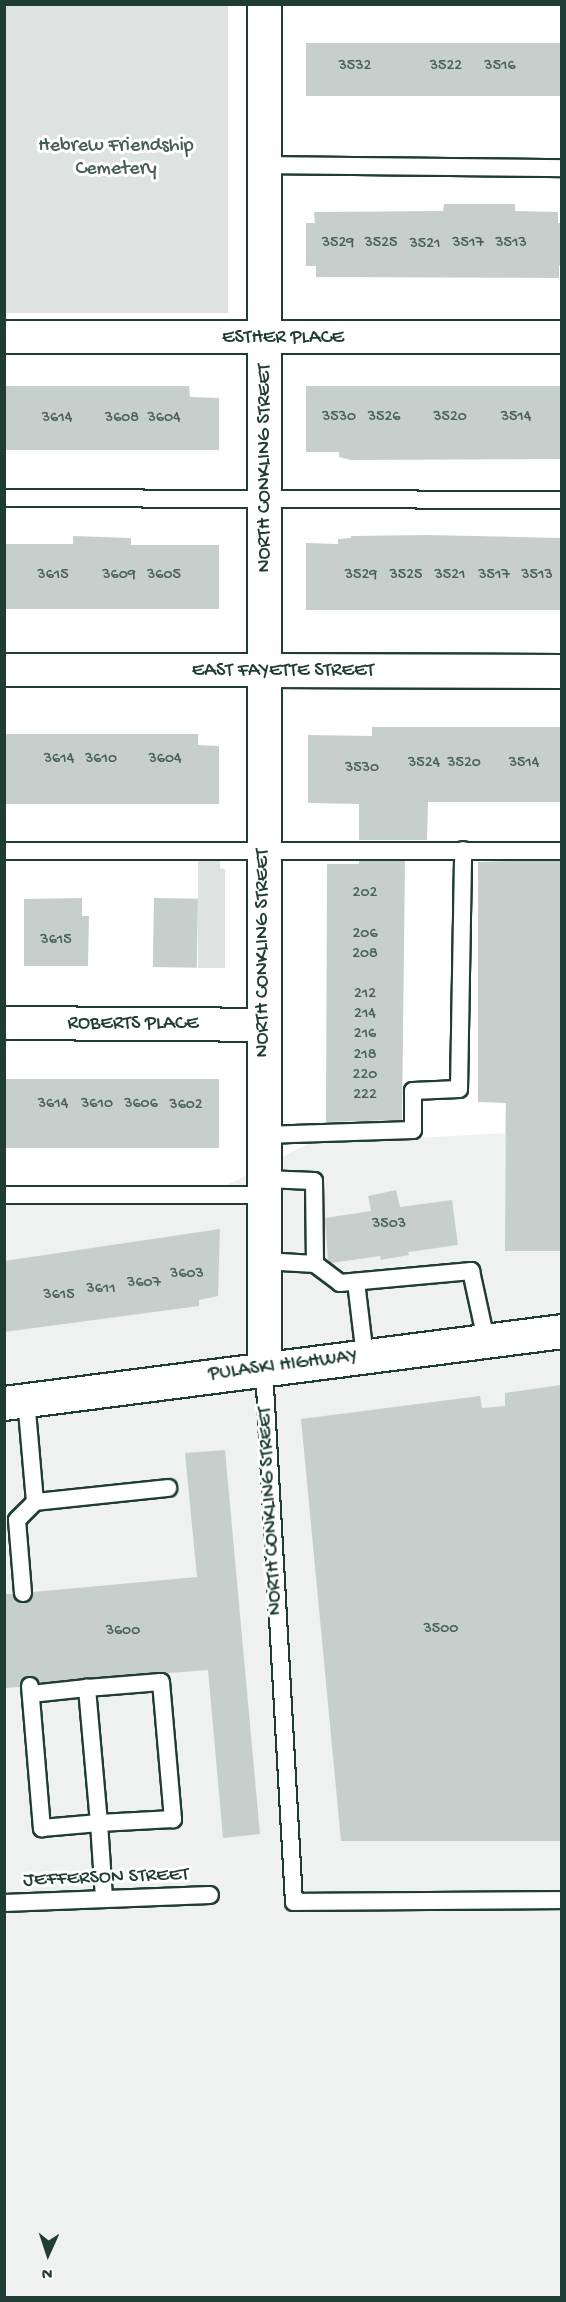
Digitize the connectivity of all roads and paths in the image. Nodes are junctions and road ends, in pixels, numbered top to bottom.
1 (264, 4) edge
2 (265, 165) junction
3 (561, 168) edge
4 (4, 337) edge
5 (561, 337) edge
6 (265, 338) junction
7 (4, 498) edge
8 (264, 498) junction
9 (561, 500) edge
10 (4, 670) edge
11 (266, 670) junction
12 (561, 671) edge
13 (463, 850) junction
14 (4, 851) edge
15 (561, 851) edge
16 (263, 852) junction
17 (4, 1023) edge
18 (262, 1025) junction
19 (263, 1135) junction
20 (264, 1187) junction
21 (4, 1195) edge
22 (264, 1261) junction
23 (315, 1264) junction
24 (356, 1282) junction
25 (561, 1331) edge
26 (486, 1340) junction
27 (365, 1356) junction
28 (264, 1369) junction
29 (15, 1402) edge
30 (168, 1488) dead end
31 (35, 1502) junction
32 (22, 1593) dead end
33 (87, 1688) junction
34 (99, 1823) junction
35 (210, 1895) dead end
36 (104, 1898) junction
37 (561, 1900) edge
38 (4, 1904) edge

1 - 2 street, NORTH CONKLING STREET
2 - 3 lane
2 - 6 street, NORTH CONKLING STREET
4 - 6 street, ESTHER PLACE
5 - 6 street, ESTHER PLACE
6 - 8 street, NORTH CONKLING STREET
7 - 8 lane
8 - 9 lane
8 - 11 street, NORTH CONKLING STREET
10 - 11 street, EAST FAYETTE STREET
11 - 12 street, EAST FAYETTE STREET
11 - 16 street, NORTH CONKLING STREET
13 - 15 lane
13 - 16 lane
13 - 19 lane
14 - 16 lane
16 - 18 street, NORTH CONKLING STREET
17 - 18 street, ROBERTS PLACE
18 - 19 street, NORTH CONKLING STREET
19 - 20 street, NORTH CONKLING STREET
20 - 21 lane
20 - 22 street, NORTH CONKLING STREET
20 - 23 lane
22 - 23 lane
22 - 28 street, NORTH CONKLING STREET
23 - 24 lane
24 - 26 lane
24 - 27 lane
25 - 26 street, PULASKI HIGHWAY
26 - 27 street, PULASKI HIGHWAY
27 - 28 street, PULASKI HIGHWAY
28 - 29 street, PULASKI HIGHWAY
28 - 37 lane, NORTH CONKLING STREET
29 - 31 lane
30 - 31 lane
31 - 32 lane
33 - 34 lane
33 - 34 lane
33 - 34 lane
34 - 36 lane
35 - 36 lane, JEFFERSON STREET
36 - 38 lane, JEFFERSON STREET

